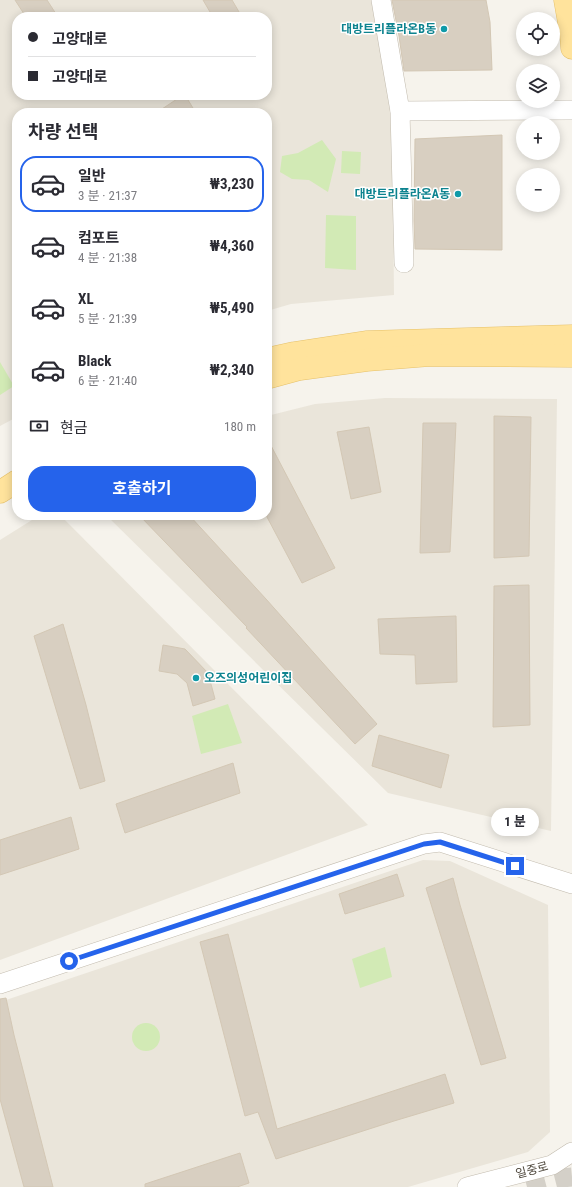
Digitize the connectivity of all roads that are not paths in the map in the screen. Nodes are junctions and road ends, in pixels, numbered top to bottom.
1 (381, 0) edge
2 (565, 0) edge
3 (572, 48) edge
4 (572, 110) edge
5 (400, 111) junction
6 (404, 263) dead end
7 (572, 336) edge
8 (572, 356) edge
9 (272, 358) edge
10 (272, 377) edge
11 (12, 470) edge
12 (0, 477) edge
13 (12, 484) edge
14 (0, 492) edge
15 (572, 884) edge
16 (0, 984) edge
17 (572, 1152) edge
18 (466, 1187) edge

1 - 5 street
2 - 3 main road
4 - 5 street
5 - 6 street
7 - 9 main road
8 - 10 main road
11 - 12 main road
13 - 14 main road
15 - 16 street
17 - 18 street, 일중로

